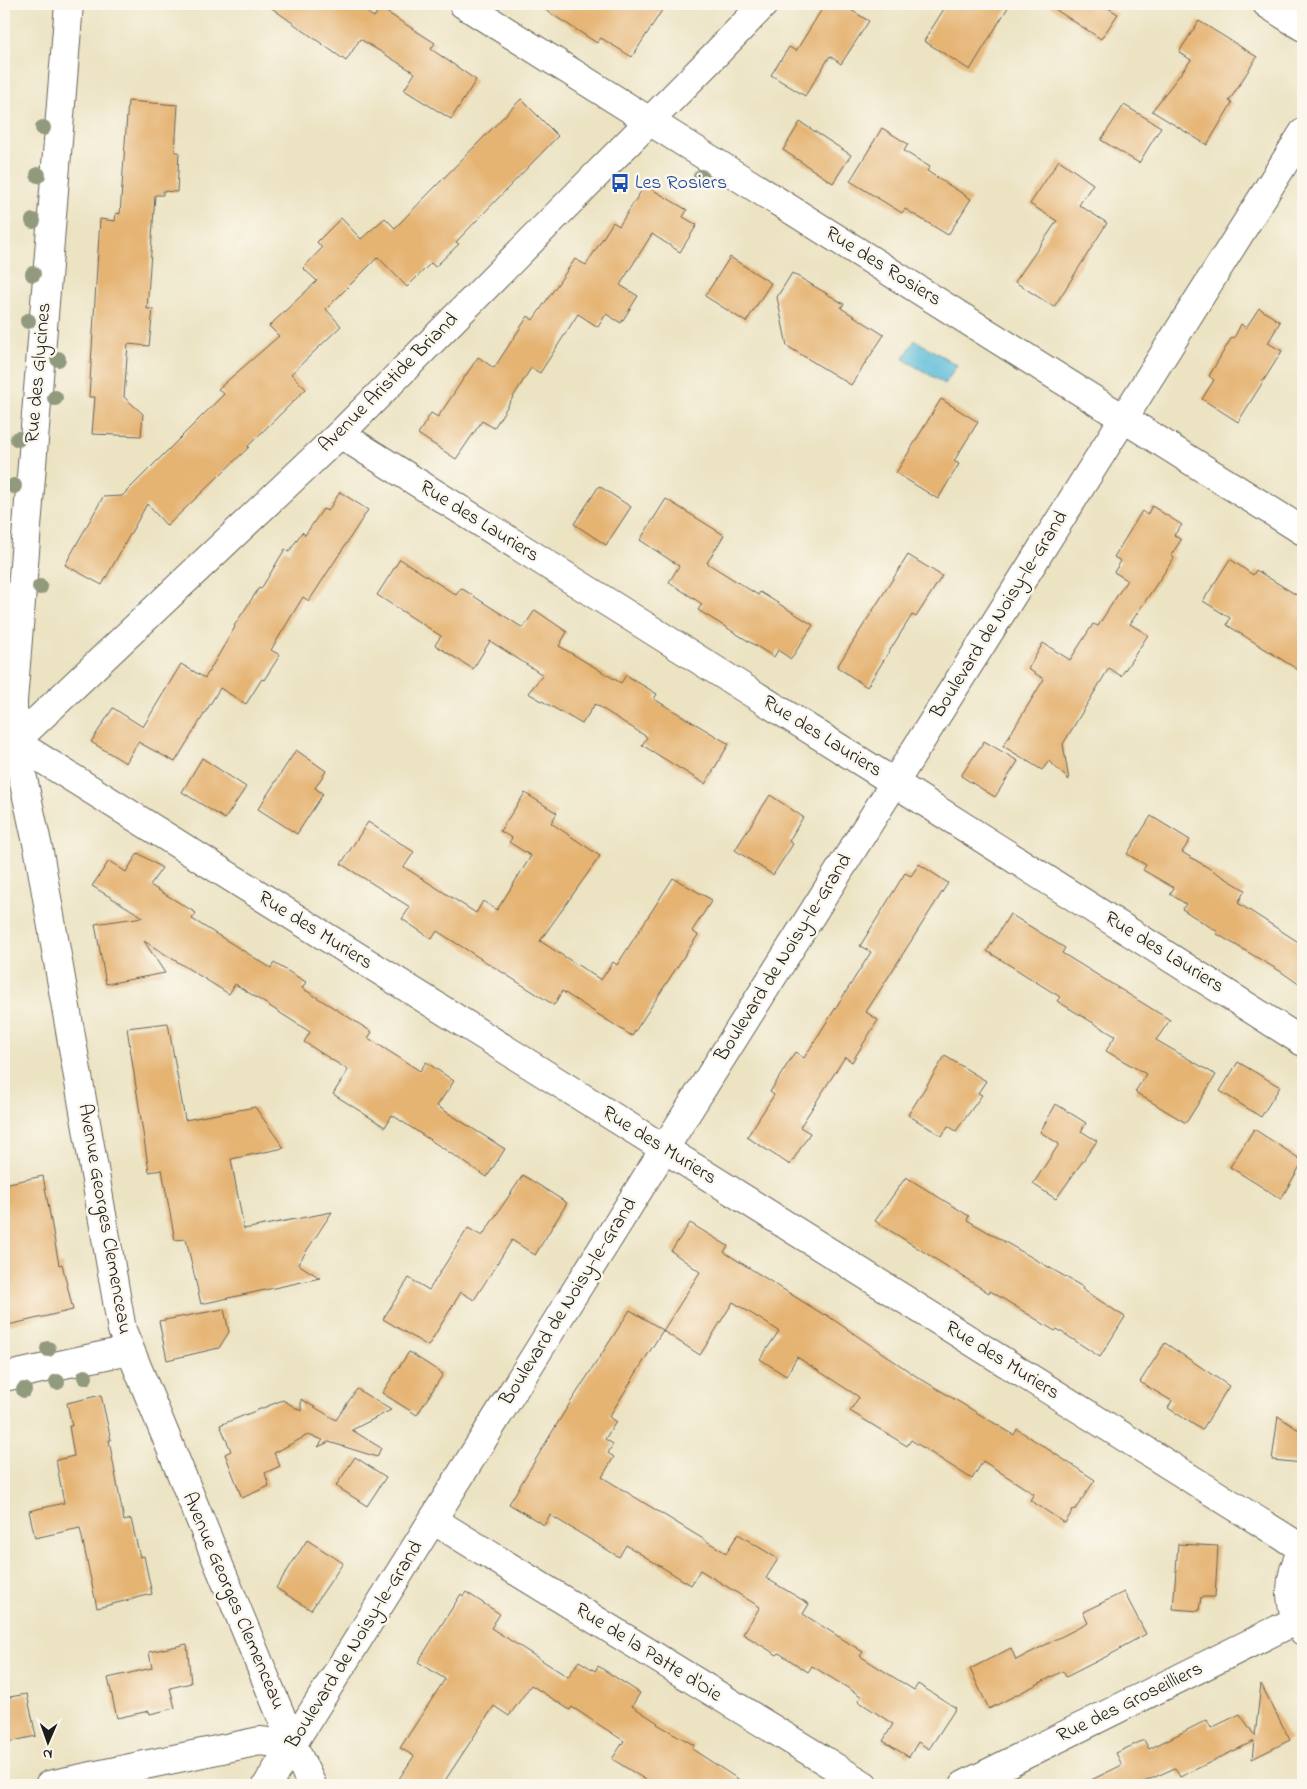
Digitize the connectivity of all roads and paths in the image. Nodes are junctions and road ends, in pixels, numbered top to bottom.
1 (69, 4) edge
2 (463, 4) edge
3 (764, 4) edge
4 (1267, 4) edge
5 (1303, 27) edge
6 (650, 120) junction
7 (1303, 133) edge
8 (1124, 418) junction
9 (340, 434) junction
10 (1303, 532) edge
11 (9, 747) edge
12 (895, 783) junction
13 (1303, 1042) edge
14 (664, 1150) junction
15 (129, 1350) junction
16 (4, 1377) edge
17 (433, 1520) junction
18 (1303, 1549) edge
19 (1300, 1626) edge
20 (293, 1745) junction
21 (49, 1785) edge
22 (267, 1785) edge
23 (312, 1785) edge
24 (864, 1785) edge
25 (964, 1785) edge

1 - 11 street, Rue des Glycines
2 - 6 street, Rue des Rosiers
3 - 6 street, Avenue Aristide Briand
4 - 5 street
6 - 8 street, Rue des Rosiers
6 - 9 street, Avenue Aristide Briand
7 - 8 street, Boulevard de Noisy-le-Grand
8 - 10 street, Rue des Rosiers
8 - 12 street, Boulevard de Noisy-le-Grand
9 - 11 street, Avenue Aristide Briand
9 - 12 street, Rue des Lauriers
11 - 14 street, Rue des Muriers
11 - 15 street, Avenue Georges Clemenceau
12 - 13 street, Rue des Lauriers
12 - 14 street, Boulevard de Noisy-le-Grand
14 - 17 street, Boulevard de Noisy-le-Grand
14 - 18 street, Rue des Muriers
15 - 16 street
15 - 20 street, Avenue Georges Clemenceau
17 - 20 street, Boulevard de Noisy-le-Grand
17 - 24 street, Rue de la Patte d'Oie
18 - 19 street
19 - 25 street, Rue des Groseilliers
20 - 21 street
20 - 22 street, Boulevard de Noisy-le-Grand
20 - 23 street, Avenue Georges Clemenceau

